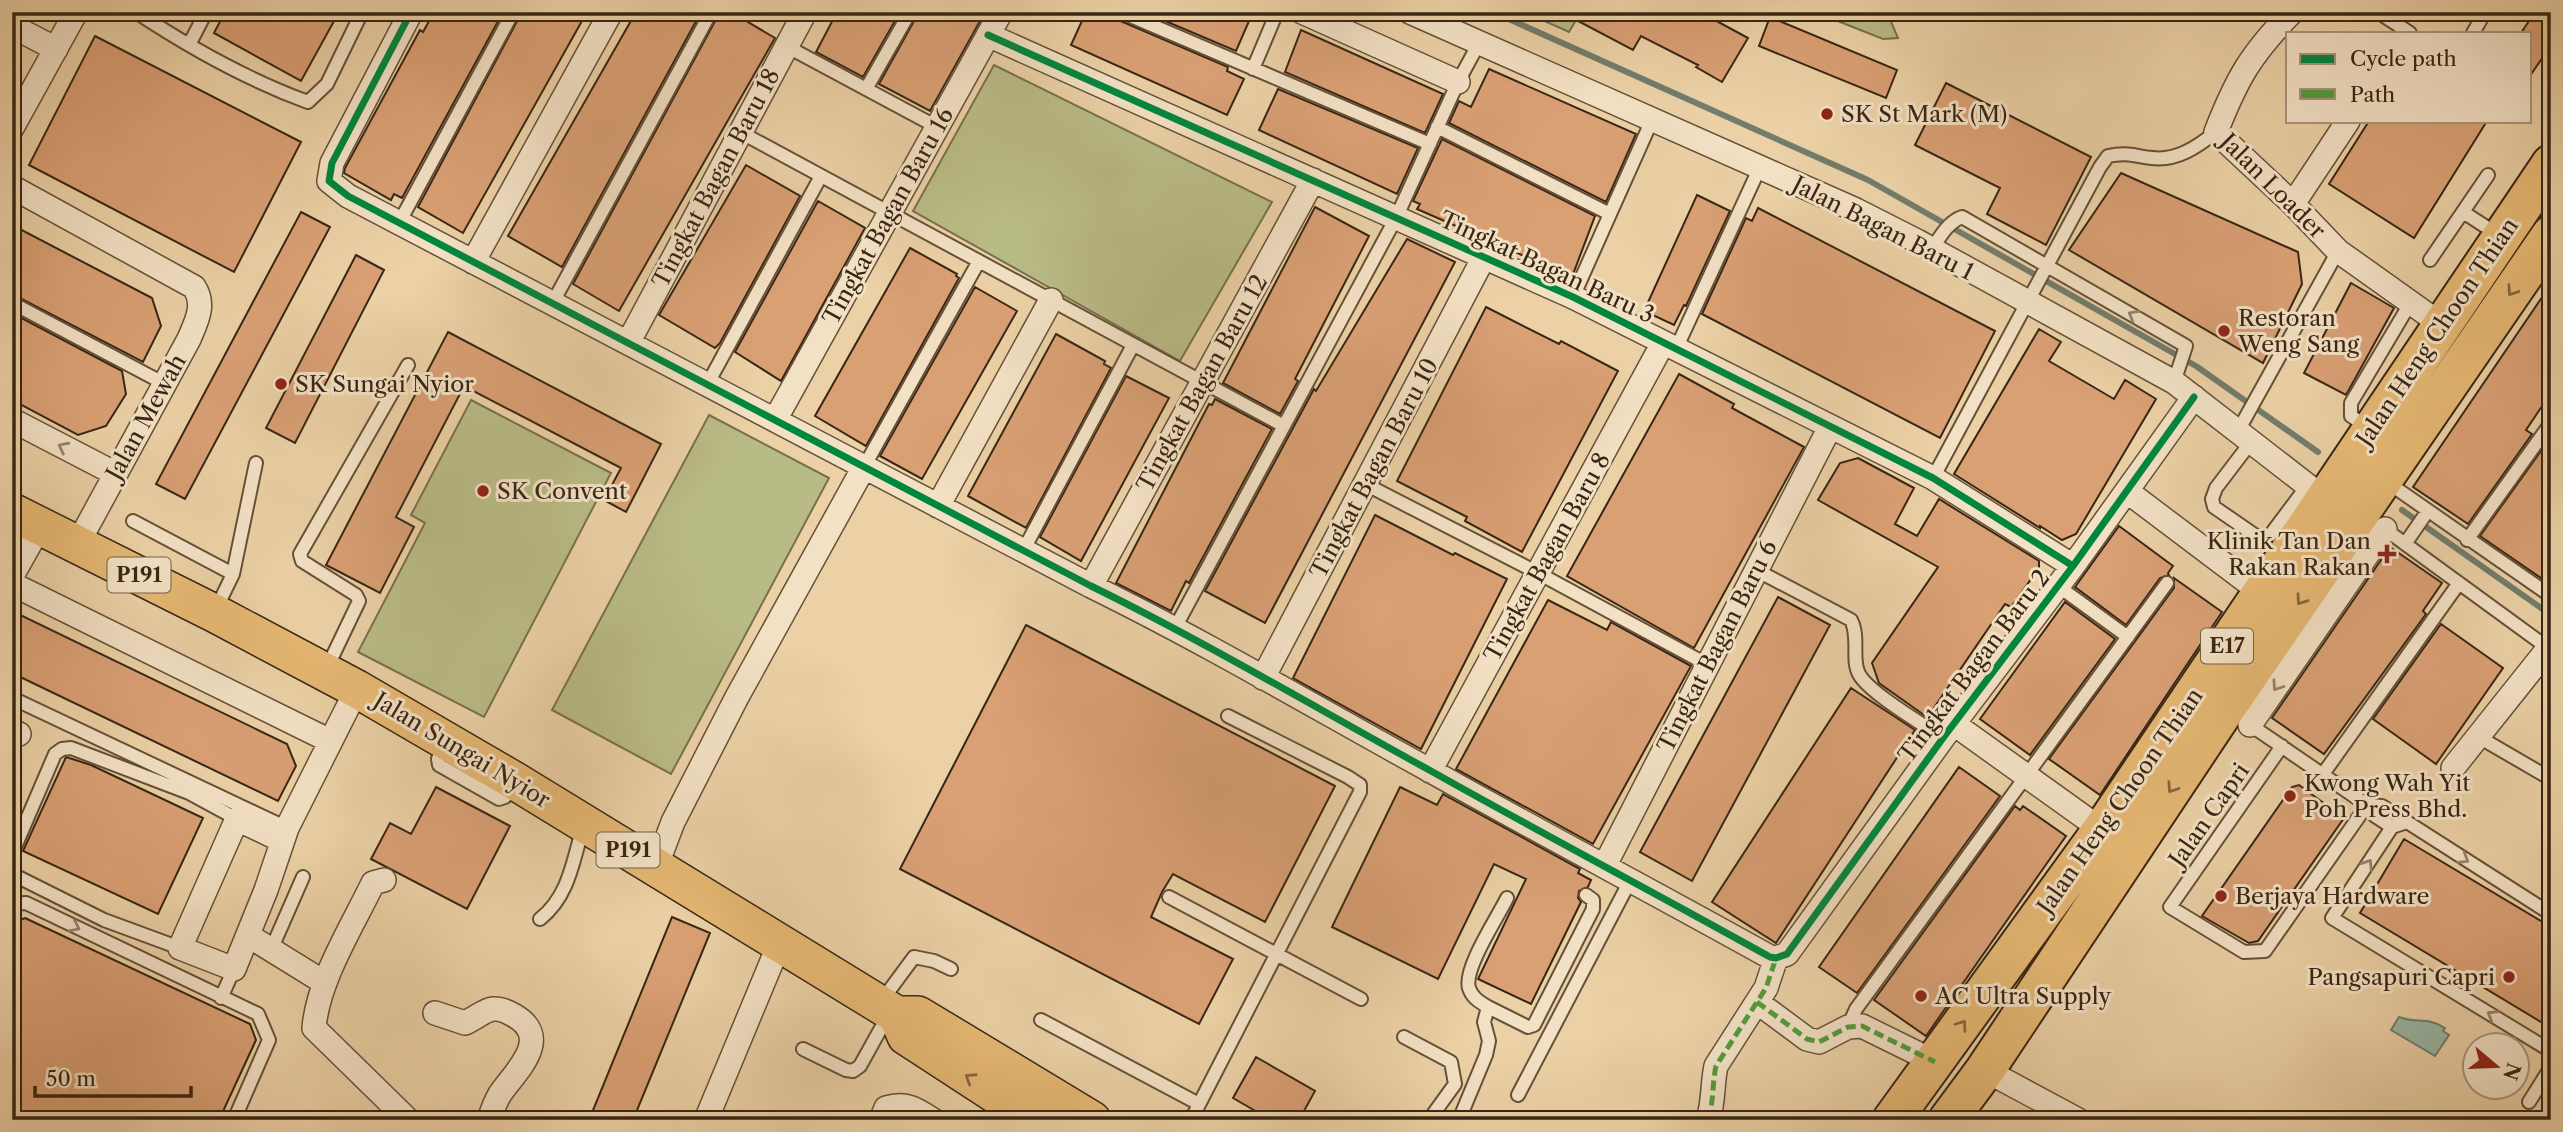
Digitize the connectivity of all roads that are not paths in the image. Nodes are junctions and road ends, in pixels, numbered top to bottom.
1 (76, 12) edge
2 (206, 12) edge
3 (362, 12) edge
4 (411, 12) edge
5 (513, 12) edge
6 (611, 12) edge
7 (711, 12) edge
8 (805, 12) edge
9 (909, 12) edge
10 (1001, 12) edge
11 (1121, 12) edge
12 (1277, 12) edge
13 (1302, 12) edge
14 (1410, 12) edge
15 (2292, 12) edge
16 (2378, 12) edge
17 (2486, 12) edge
18 (138, 13) edge
19 (12, 26) edge
20 (2408, 32) edge
21 (2474, 32) edge
22 (988, 35) junction
23 (1479, 43) junction
24 (189, 45) junction
25 (786, 46) junction
26 (56, 49) junction
27 (1253, 69) junction
28 (1458, 82) junction
29 (866, 89) junction
30 (1652, 120) junction
31 (2347, 122) edge
32 (937, 127) junction
33 (1437, 127) junction
34 (12, 128) edge
35 (740, 132) junction
36 (2216, 132) junction
37 (1430, 144) junction
38 (2551, 164) edge
39 (1760, 167) junction
40 (2488, 175) dead end
41 (821, 176) junction
42 (1312, 180) junction
43 (12, 187) edge
44 (2293, 204) junction
45 (2463, 212) junction
46 (889, 213) junction
47 (1610, 214) junction
48 (1396, 218) junction
49 (399, 223) junction
50 (2551, 235) edge
51 (2500, 237) junction
52 (1937, 242) junction
53 (2338, 251) junction
54 (1484, 257) junction
55 (2430, 260) dead end
56 (979, 261) junction
57 (473, 262) junction
58 (2046, 268) junction
59 (2031, 295) junction
60 (1573, 297) junction
61 (1051, 300) junction
62 (2411, 302) junction
63 (12, 303) edge
64 (552, 304) junction
65 (2442, 326) junction
66 (628, 343) junction
67 (1133, 345) junction
68 (1670, 346) junction
69 (408, 365) dead end
70 (2180, 366) junction
71 (1203, 382) junction
72 (165, 384) junction
73 (707, 385) junction
74 (2194, 397) junction
75 (12, 420) edge
76 (775, 420) junction
77 (2551, 424) edge
78 (1284, 426) junction
79 (1830, 427) junction
80 (2245, 429) junction
81 (2372, 430) junction
82 (256, 463) dead end
83 (863, 467) junction
84 (114, 473) junction
85 (1933, 478) junction
86 (2384, 480) junction
87 (1365, 484) junction
88 (2128, 492) junction
89 (2316, 492) junction
90 (938, 506) junction
91 (2426, 513) junction
92 (26, 519) edge
93 (132, 521) dead end
94 (2373, 521) junction
95 (2467, 540) junction
96 (2405, 544) junction
97 (77, 545) junction
98 (1023, 551) junction
99 (2073, 566) junction
100 (1756, 570) junction
101 (1538, 573) junction
102 (233, 574) junction
103 (12, 576) edge
104 (2167, 583) dead end
105 (2459, 583) junction
106 (12, 584) edge
107 (1091, 586) junction
108 (2058, 586) junction
109 (2262, 593) junction
110 (2551, 596) edge
111 (214, 613) junction
112 (1175, 628) junction
113 (2128, 637) junction
114 (2549, 646) edge
115 (1708, 665) junction
116 (326, 671) junction
117 (1263, 678) junction
118 (357, 689) junction
119 (12, 698) edge
120 (1228, 716) dead end
121 (2238, 716) junction
122 (1948, 731) junction
123 (2477, 736) junction
124 (330, 741) junction
125 (2282, 746) junction
126 (2452, 768) dead end
127 (1430, 771) junction
128 (2323, 775) junction
129 (2025, 776) junction
130 (2551, 779) edge
131 (2367, 805) junction
132 (237, 819) junction
133 (2407, 822) junction
134 (584, 823) junction
135 (2392, 827) junction
136 (2102, 830) junction
137 (284, 834) junction
138 (12, 854) edge
139 (1605, 865) junction
140 (656, 867) junction
141 (12, 874) edge
142 (303, 877) dead end
143 (1630, 879) junction
144 (384, 880) dead end
145 (1586, 895) dead end
146 (1169, 897) dead end
147 (1507, 898) dead end
148 (12, 904) edge
149 (2551, 914) edge
150 (540, 919) dead end
151 (249, 936) junction
152 (780, 942) junction
153 (180, 948) junction
154 (271, 950) junction
155 (1279, 954) junction
156 (1779, 957) junction
157 (951, 969) dead end
158 (234, 970) junction
159 (325, 983) junction
160 (221, 998) junction
161 (1361, 999) dead end
162 (1757, 1002) junction
163 (1488, 1007) junction
164 (889, 1010) junction
165 (435, 1013) dead end
166 (1041, 1020) dead end
167 (1848, 1027) junction
168 (1404, 1037) dead end
169 (803, 1049) dead end
170 (2551, 1051) edge
171 (1935, 1062) junction
172 (2551, 1067) edge
173 (1985, 1070) junction
174 (1518, 1095) dead end
175 (2529, 1102) dead end
176 (1199, 1104) junction
177 (1032, 1111) edge
178 (234, 1120) edge
179 (408, 1120) edge
180 (489, 1120) edge
181 (706, 1120) edge
182 (881, 1120) edge
183 (933, 1120) edge
184 (1092, 1120) edge
185 (1191, 1120) edge
186 (1429, 1120) edge
187 (1458, 1120) edge
188 (1708, 1120) edge
189 (1892, 1120) edge
190 (1948, 1120) edge
191 (2078, 1120) edge

1 - 26 street
2 - 24 lane
3 - 24 lane
4 - 49 street
5 - 49 lane
6 - 57 street
7 - 64 lane
8 - 25 street, Tingkat Bagan Baru 18
9 - 29 lane
10 - 22 street, Tingkat Bagan Baru 16
11 - 27 lane
12 - 27 lane
13 - 28 street
14 - 23 street, Jalan Bagan Baru 1
15 - 36 street, Jalan Loader
16 - 20 lane
17 - 21 lane
18 - 24 lane
19 - 26 street
22 - 32 street, Tingkat Bagan Baru 16
22 - 42 street, Tingkat Bagan Baru 3
23 - 28 lane
23 - 30 street, Jalan Bagan Baru 1
25 - 29 lane
25 - 35 street, Tingkat Bagan Baru 18
26 - 34 street
27 - 37 lane
28 - 33 lane
29 - 32 lane
30 - 39 street, Jalan Bagan Baru 1
30 - 47 lane
31 - 44 street
32 - 46 street, Tingkat Bagan Baru 16
33 - 37 lane
33 - 47 lane
35 - 41 lane
35 - 66 street, Tingkat Bagan Baru 18
36 - 44 street, Jalan Loader
36 - 58 lane
37 - 48 lane
38 - 51 highway, Jalan Heng Choon Thian / E17
39 - 52 street, Jalan Bagan Baru 1
39 - 68 lane
40 - 45 lane
41 - 46 lane
41 - 73 lane
42 - 48 street, Tingkat Bagan Baru 3
42 - 71 street, Tingkat Bagan Baru 12
43 - 72 street, Jalan Mewah
44 - 53 street, Jalan Loader
45 - 51 lane
45 - 55 lane
46 - 56 lane
46 - 76 street, Tingkat Bagan Baru 16
47 - 60 lane
48 - 54 street, Tingkat Bagan Baru 3
48 - 78 lane
49 - 57 street
50 -> 86 highway, Jalan Heng Choon Thian / E17
51 - 65 highway, Jalan Heng Choon Thian / E17
52 - 58 lane
52 - 59 street, Jalan Bagan Baru 1
53 - 62 street, Jalan Loader
53 - 80 lane
54 - 60 street, Tingkat Bagan Baru 3
54 - 87 street, Tingkat Bagan Baru 10
56 - 61 lane
56 - 83 lane
57 - 64 street
58 - 59 lane
70 -> 58 lane
59 - 70 street, Jalan Bagan Baru 1
59 - 85 lane
60 - 68 street, Tingkat Bagan Baru 3
61 - 67 lane
61 - 90 street
62 - 65 street, Jalan Loader
62 - 81 lane
63 - 72 lane
64 - 66 street
65 - 81 highway, Jalan Heng Choon Thian / E17
66 - 73 street
67 - 71 lane
67 - 98 lane
68 - 79 street, Tingkat Bagan Baru 3
68 - 101 street, Tingkat Bagan Baru 8
69 - 116 lane
70 - 74 street, Jalan Bagan Baru 1
71 - 78 lane
71 - 107 street, Tingkat Bagan Baru 12
72 - 84 street, Jalan Mewah
73 - 76 street
74 - 80 street, Jalan Bagan Baru 1
74 - 88 street, Tingkat Bagan Baru 2
84 -> 75 street
76 - 83 street
77 - 95 lane
78 - 112 lane
79 - 85 street, Tingkat Bagan Baru 3
79 - 100 street, Tingkat Bagan Baru 6
80 - 89 street, Jalan Bagan Baru 1
80 - 89 lane
81 - 89 highway, Jalan Heng Choon Thian / E17
82 - 102 lane
83 - 90 street
83 - 140 street
84 - 97 street, Jalan Mewah
85 - 99 street, Tingkat Bagan Baru 3
86 - 91 lane
86 - 94 highway, Jalan Heng Choon Thian / E17
87 - 101 lane
87 - 117 street, Tingkat Bagan Baru 10
88 - 99 street, Tingkat Bagan Baru 2
88 - 109 street
89 - 109 highway, Jalan Heng Choon Thian / E17
90 - 98 street
91 - 95 lane
91 - 96 lane
92 - 97 main road, Jalan Sungai Nyior / P191
92 - 103 street
93 - 102 lane
94 - 96 lane
94 -> 121 highway, Jalan Heng Choon Thian / E17
95 - 110 lane
96 - 105 lane
97 - 111 main road, Jalan Sungai Nyior / P191
98 - 107 street
99 - 108 street, Tingkat Bagan Baru 2
100 - 115 street, Tingkat Bagan Baru 6
100 - 122 lane
101 - 115 lane
101 - 127 street, Tingkat Bagan Baru 8
102 - 111 lane
104 - 113 lane
105 - 114 lane
105 - 128 lane
106 - 124 street
107 - 112 street
108 - 113 lane
108 - 122 street, Tingkat Bagan Baru 2
109 - 136 highway, Jalan Heng Choon Thian / E17
111 - 116 main road, Jalan Sungai Nyior / P191
112 - 117 street
113 - 129 lane
114 - 123 street
115 - 139 street, Tingkat Bagan Baru 6
116 - 118 main road, Jalan Sungai Nyior / P191
117 - 127 street
118 - 124 street
118 - 134 main road, Jalan Sungai Nyior / P191
119 - 137 lane
120 - 155 lane
121 - 125 lane
121 -> 173 highway, Jalan Heng Choon Thian / E17
122 - 129 street
122 - 156 street, Tingkat Bagan Baru 2
123 - 126 street
123 - 130 lane
124 - 137 street
125 - 128 lane
125 - 131 lane, Jalan Capri
127 - 139 street
128 - 131 lane
129 - 136 street
129 - 167 lane
131 - 133 lane
131 - 135 lane
132 - 137 street
132 - 138 lane
132 - 153 street
133 - 135 lane
133 -> 149 lane
134 - 140 main road, Jalan Sungai Nyior / P191
134 - 150 lane
170 -> 135 lane
171 -> 136 highway, Jalan Heng Choon Thian / E17
137 - 151 street
139 - 143 street
140 - 152 main road, Jalan Sungai Nyior / P191
141 - 153 lane
142 - 154 lane
143 - 156 street
143 - 174 lane
144 - 159 street
145 - 163 lane
146 - 155 lane
147 - 163 lane
148 -> 160 lane
151 - 154 street
151 - 158 street
152 - 164 main road, Jalan Sungai Nyior / P191
152 - 181 street
153 - 158 street
154 - 159 street
155 - 161 lane
155 - 176 lane
156 - 162 street
157 - 164 lane
158 - 160 lane
159 - 179 street
160 - 178 lane
162 - 167 street
162 - 188 street
163 - 187 lane
164 - 169 lane
164 - 177 main road, Jalan Sungai Nyior / P191
165 - 180 street
166 - 176 lane
167 - 171 street
168 - 186 lane
171 - 189 highway, Jalan Heng Choon Thian / E17
172 - 175 lane
173 - 190 highway, Jalan Heng Choon Thian / E17
173 - 191 street
176 - 185 lane
177 - 184 main road, Jalan Sungai Nyior / P191
182 - 183 street

